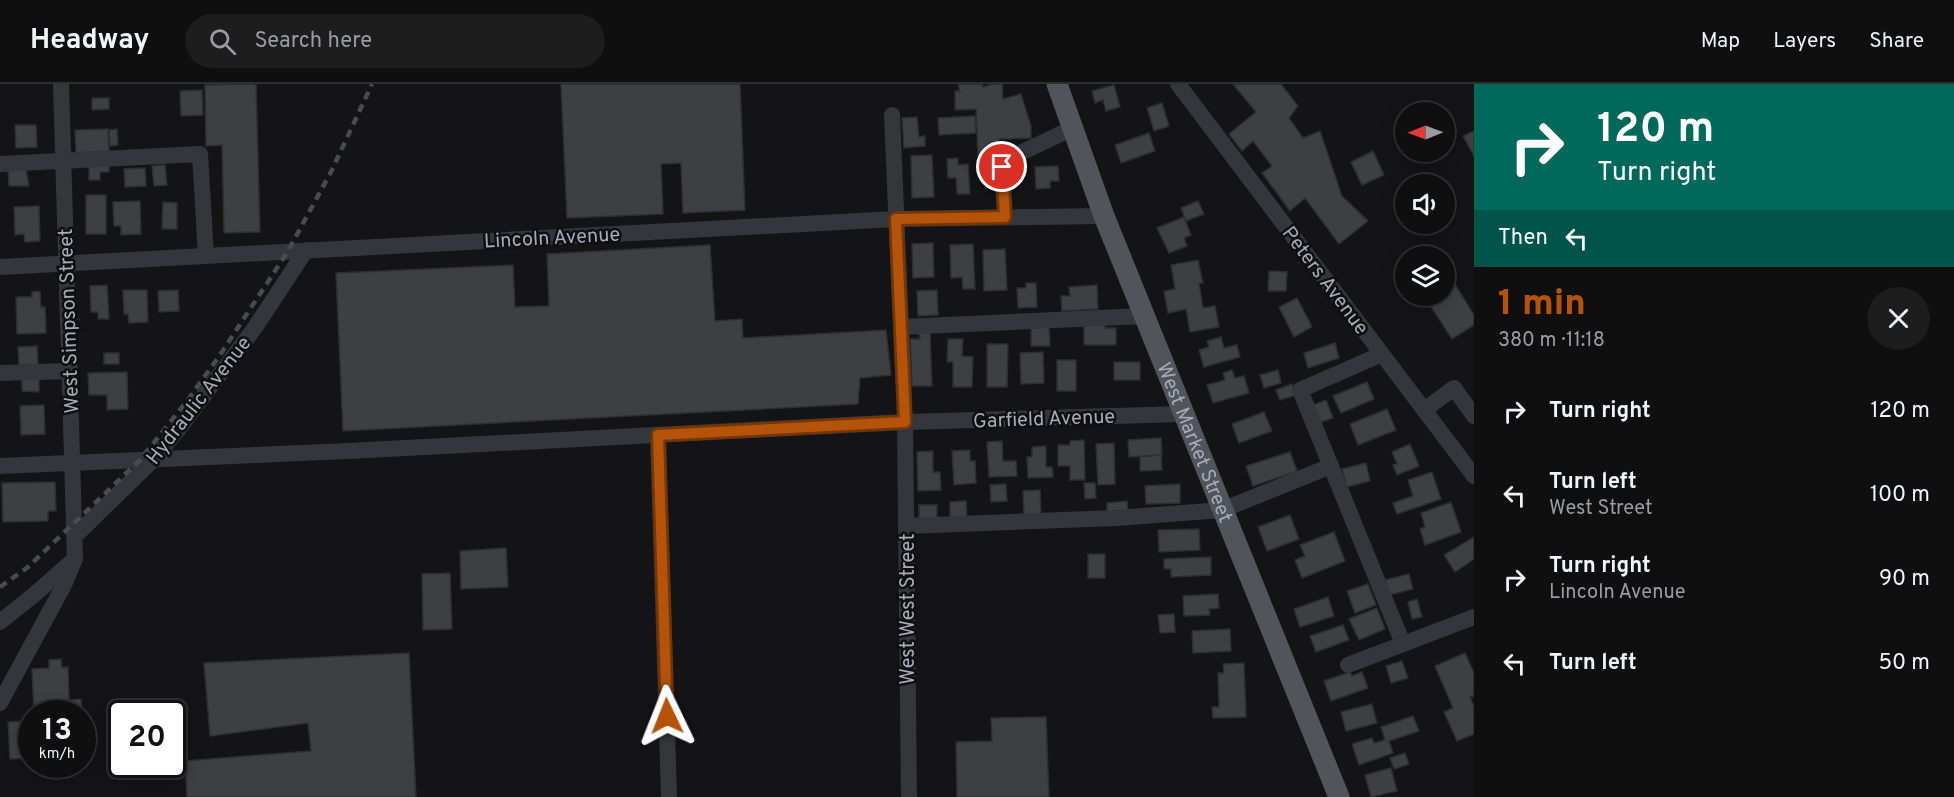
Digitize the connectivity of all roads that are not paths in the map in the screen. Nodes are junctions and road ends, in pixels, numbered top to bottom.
1 (61, 84) edge
2 (1057, 84) edge
3 (1178, 84) edge
4 (892, 115) dead end
5 (1073, 128) junction
6 (63, 161) junction
7 (0, 164) edge
8 (1104, 216) junction
9 (1005, 217) junction
10 (896, 219) junction
11 (306, 250) junction
12 (206, 256) junction
13 (66, 264) junction
14 (0, 267) edge
15 (1144, 316) junction
16 (901, 327) junction
17 (1382, 354) junction
18 (70, 371) junction
19 (0, 374) edge
20 (1424, 410) junction
21 (1184, 414) junction
22 (1474, 416) edge
23 (905, 422) junction
24 (658, 435) junction
25 (154, 459) junction
26 (74, 461) junction
27 (0, 466) edge
28 (1331, 466) junction
29 (1474, 476) edge
30 (1222, 510) junction
31 (906, 526) junction
32 (75, 536) junction
33 (75, 558) junction
34 (1471, 621) edge
35 (0, 622) edge
36 (1403, 644) junction
37 (1348, 665) dead end
38 (0, 703) edge
39 (669, 797) edge
40 (909, 797) edge
41 (1339, 797) edge

1 - 6 street, West Simpson Street
2 - 5 main road, West Market Street
3 - 17 street, Peters Avenue
4 - 10 street, West West Street
5 - 8 main road, West Market Street
5 - 9 street
6 - 7 street
6 - 12 street
6 - 13 street, West Simpson Street
8 - 9 street, Lincoln Avenue
8 - 15 main road, West Market Street
9 - 10 street, Lincoln Avenue
10 - 11 street, Lincoln Avenue
10 - 16 street, West West Street
11 - 12 street, Lincoln Avenue
11 - 25 street, Hydraulic Avenue
12 - 13 street, Lincoln Avenue
13 - 14 street, Lincoln Avenue
13 - 18 street, West Simpson Street
15 - 16 street
15 - 21 main road, West Market Street
16 - 23 street, West West Street
17 - 20 street, Peters Avenue
17 - 28 street
18 - 19 street
18 - 26 street, West Simpson Street
20 - 22 street
20 - 29 street, Peters Avenue
21 - 23 street, Garfield Avenue
21 - 30 main road, West Market Street
23 - 24 street, Garfield Avenue
23 - 31 street, West West Street
24 - 25 street, Garfield Avenue
24 - 39 street
25 - 26 street
25 - 32 street, Hydraulic Avenue
26 - 27 street
26 - 32 street, West Simpson Street
28 - 30 street
28 - 36 street
30 - 31 street
30 - 41 main road, West Market Street
31 - 40 street, West West Street
32 - 33 street, West Simpson Street
33 - 35 street
33 - 38 street
34 - 36 street
36 - 37 street

